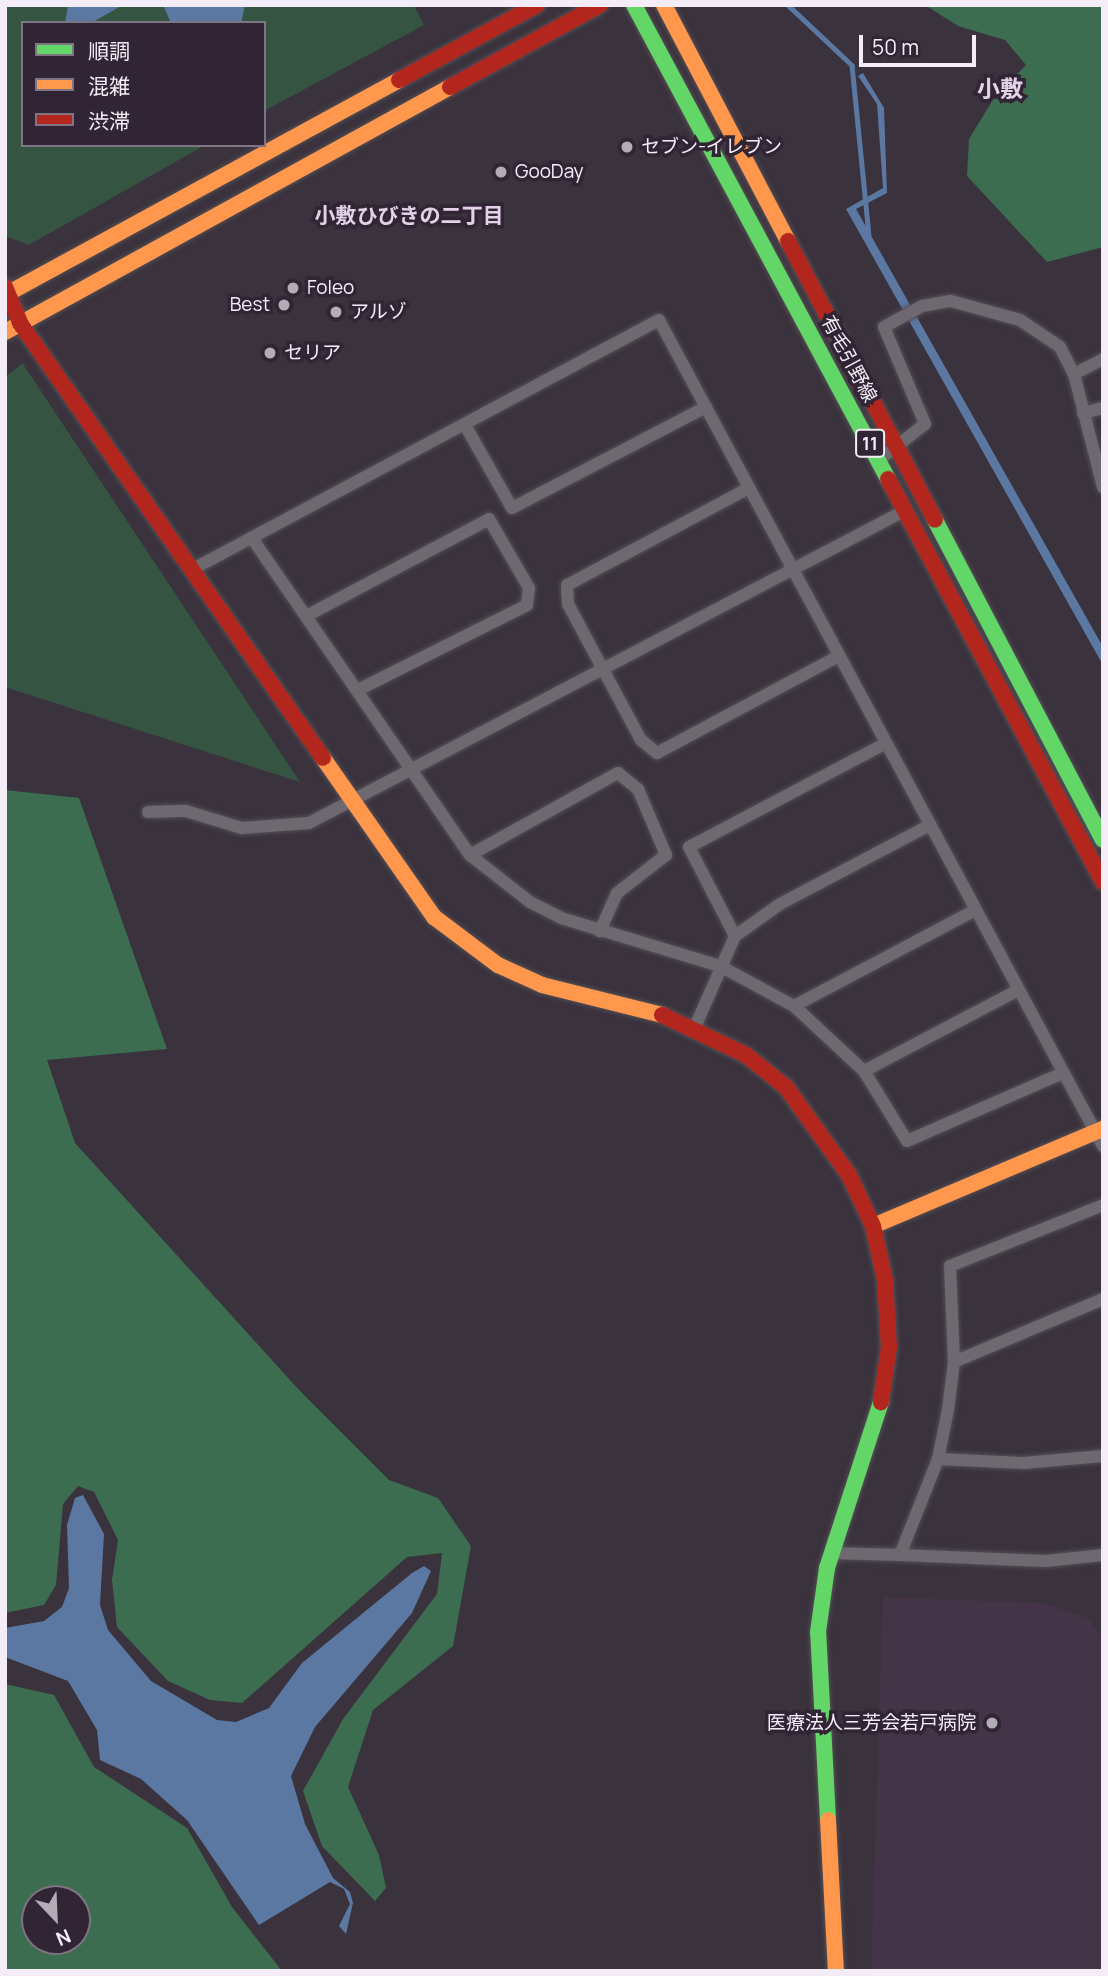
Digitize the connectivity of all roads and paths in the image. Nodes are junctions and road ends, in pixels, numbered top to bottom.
1 (537, 5) edge
2 (600, 5) edge
3 (634, 5) edge
4 (664, 5) edge
5 (6, 291) edge
6 (20, 323) junction
7 (5, 332) edge
8 (1103, 359) edge
9 (1074, 374) junction
10 (706, 407) junction
11 (1103, 408) edge
12 (1083, 413) junction
13 (465, 425) junction
14 (897, 450) junction
15 (879, 460) junction
16 (1103, 487) edge
17 (749, 488) junction
18 (906, 510) junction
19 (252, 538) junction
20 (792, 568) junction
21 (193, 569) junction
22 (308, 615) junction
23 (839, 656) junction
24 (605, 666) junction
25 (360, 689) junction
26 (886, 743) junction
27 (414, 767) junction
28 (354, 799) junction
29 (148, 812) dead end
30 (930, 825) junction
31 (1103, 840) edge
32 (470, 855) junction
33 (1103, 882) edge
34 (975, 910) junction
35 (600, 931) junction
36 (735, 936) junction
37 (720, 965) junction
38 (1018, 990) junction
39 (794, 1006) junction
40 (695, 1027) junction
41 (864, 1071) junction
42 (1063, 1073) junction
43 (1100, 1136) edge
44 (1103, 1205) edge
45 (873, 1226) junction
46 (1103, 1299) edge
47 (954, 1362) junction
48 (1103, 1456) edge
49 (938, 1459) junction
50 (831, 1553) junction
51 (900, 1555) junction
52 (1103, 1555) edge
53 (836, 1971) edge

1 - 5 street
2 - 6 street
3 - 15 street, 有毛引野線 / 11
4 - 14 street, 有毛引野線 / 11
5 - 6 street
6 - 7 street
6 - 21 street
8 - 9 street
9 - 12 street
9 - 14 street
10 - 13 street
10 - 13 street
10 - 17 street
11 - 12 street
12 - 16 street
13 - 19 street
14 - 15 street
14 - 31 street, 有毛引野線 / 11
15 - 18 street, 有毛引野線 / 11
17 - 20 street
17 - 24 street
18 - 20 street
18 - 33 street, 有毛引野線 / 11
19 - 21 street
19 - 22 street
20 - 23 street
20 - 24 street
21 - 28 street
22 - 25 street
22 - 25 street
23 - 24 street
23 - 26 street
24 - 27 street
25 - 27 street
26 - 30 street
26 - 36 street
27 - 28 street
27 - 32 street
28 - 29 street
28 - 40 street
30 - 34 street
30 - 36 street
32 - 35 street
32 - 35 street
34 - 38 street
34 - 39 street
35 - 37 street
36 - 37 street
37 - 39 street
37 - 40 street
38 - 41 street
38 - 42 street
39 - 41 street
40 - 45 street
41 - 42 street
42 - 43 street
43 - 45 street
44 - 47 street
45 - 50 street
46 - 47 street
47 - 49 street
48 - 49 street
49 - 51 street
50 - 51 street
50 - 53 street
51 - 52 street

